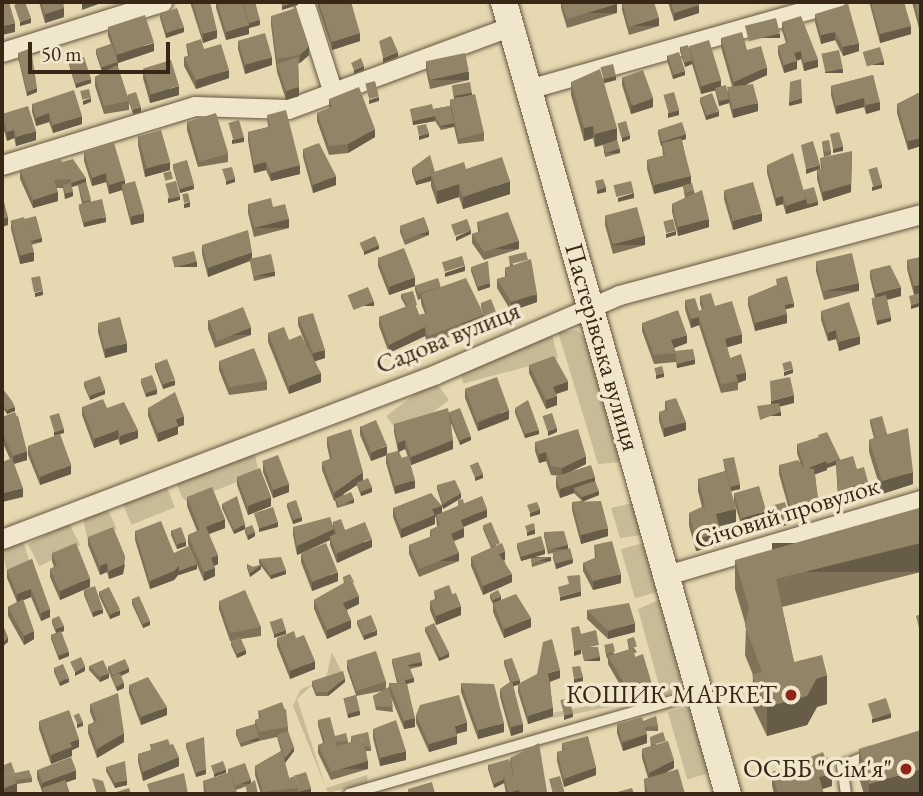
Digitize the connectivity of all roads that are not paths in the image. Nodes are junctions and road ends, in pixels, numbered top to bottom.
1 (162, 2) edge
2 (304, 2) edge
3 (835, 2) edge
4 (507, 14) edge
5 (2, 52) edge
6 (528, 89) junction
7 (333, 93) junction
8 (2, 165) edge
9 (921, 214) edge
10 (590, 308) junction
11 (921, 500) edge
12 (2, 539) edge
13 (667, 575) junction
14 (699, 693) junction
15 (886, 750) edge
16 (349, 794) edge
17 (728, 794) edge
18 (846, 794) edge

1 - 5 street
2 - 7 street
3 - 6 street
4 - 6 main road, Пастерівська вулиця
4 - 7 street
6 - 10 main road, Пастерівська вулиця
7 - 8 street
9 - 10 street, Садова вулиця
10 - 12 street, Садова вулиця
10 - 13 main road, Пастерівська вулиця
11 - 13 street, Січовий провулок
13 - 14 main road, Пастерівська вулиця
14 - 16 lane
14 - 17 main road, Пастерівська вулиця
15 - 18 lane

